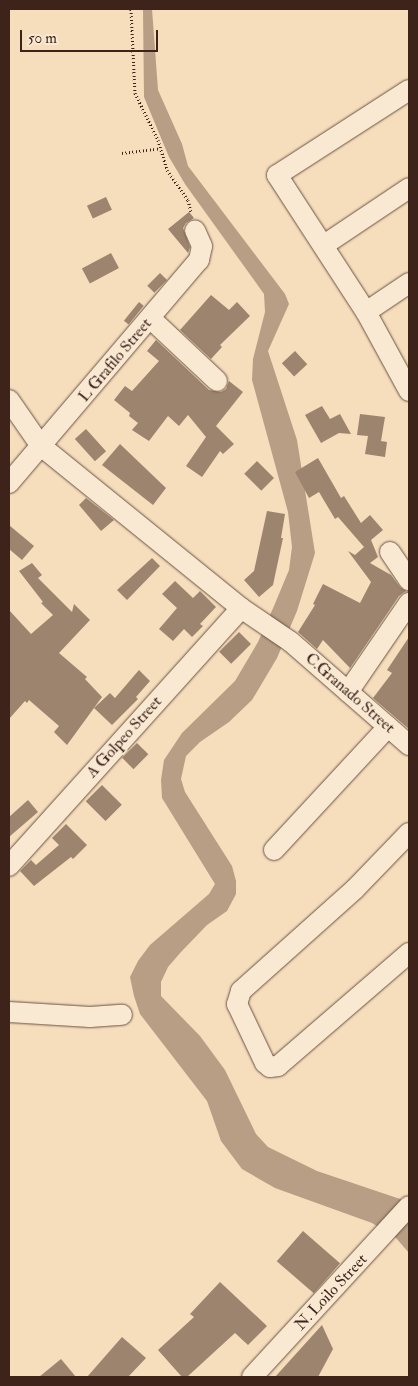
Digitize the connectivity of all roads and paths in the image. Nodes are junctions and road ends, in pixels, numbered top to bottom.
1 (132, 9) edge
2 (409, 90) edge
3 (160, 148) junction
4 (122, 153) dead end
5 (409, 188) edge
6 (195, 230) joint
7 (324, 246) junction
8 (409, 283) edge
9 (366, 312) junction
10 (150, 318) junction
11 (406, 378) edge
12 (217, 380) dead end
13 (9, 400) edge
14 (41, 446) junction
15 (9, 483) edge
16 (390, 552) dead end
17 (409, 580) edge
18 (409, 603) edge
19 (241, 608) junction
20 (348, 692) junction
21 (388, 727) junction
22 (409, 745) edge
23 (409, 833) edge
24 (274, 850) dead end
25 (9, 866) edge
26 (409, 953) edge
27 (9, 1012) edge
28 (122, 1015) dead end
29 (409, 1206) edge
30 (252, 1377) edge

1 - 3 path
2 - 7 street
3 - 4 path
3 - 6 path
5 - 7 street
6 - 10 street, L Grafilo Street
7 - 9 street
8 - 9 street
9 - 11 street
10 - 12 street
10 - 14 street, L Grafilo Street
13 - 14 street, C.Granado Street
14 - 15 street, L Grafilo Street
14 - 19 street, C.Granado Street
16 - 17 street
18 - 20 street
19 - 20 street, C.Granado Street
19 - 25 street, A Golpeo Street
20 - 21 street, C.Granado Street
21 - 22 street, C.Granado Street
21 - 24 street
23 - 26 street
27 - 28 street
29 - 30 street, N. Loilo Street

